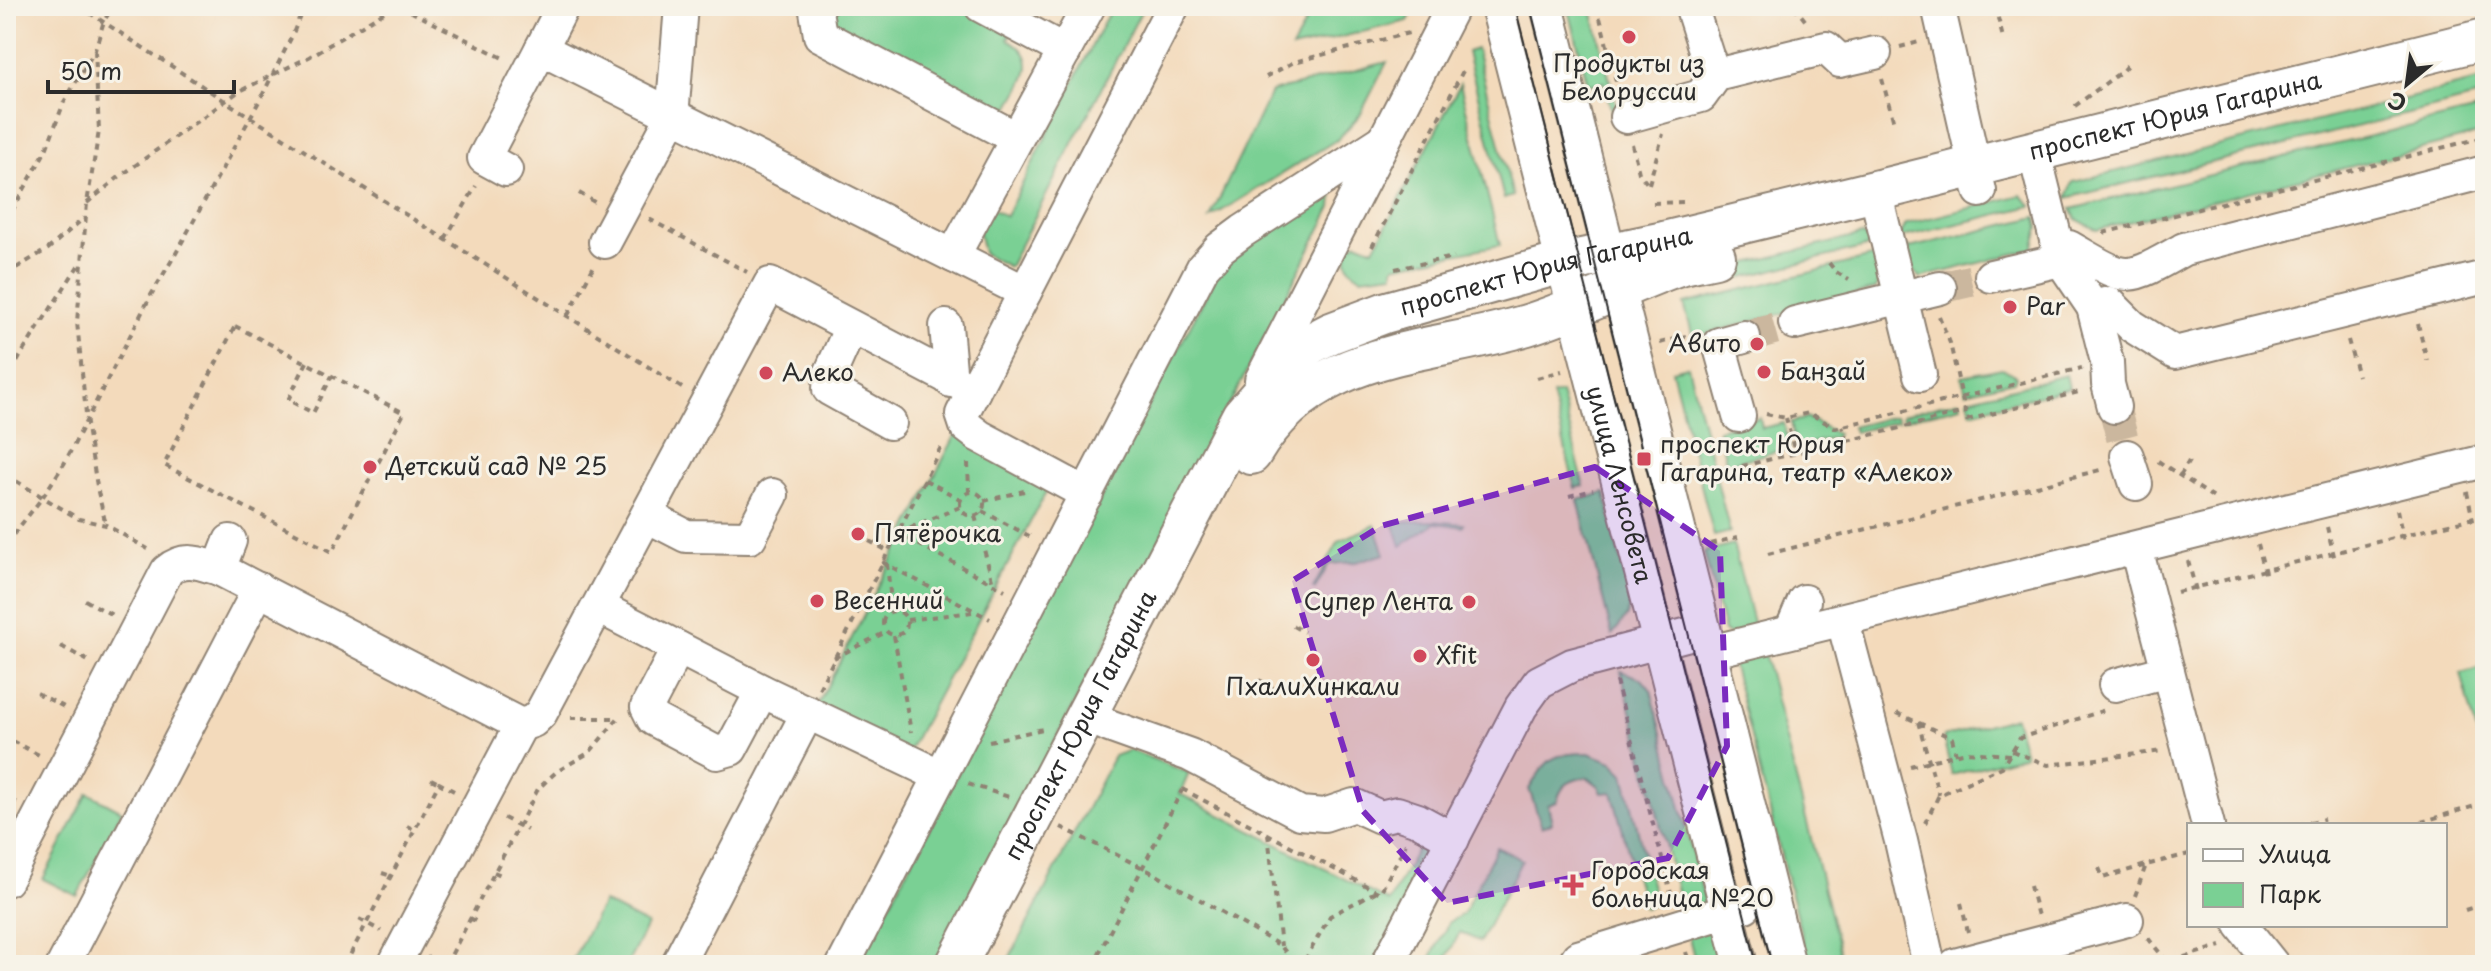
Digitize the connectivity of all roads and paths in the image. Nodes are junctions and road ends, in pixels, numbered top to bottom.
1 (79, 6) edge
2 (113, 6) edge
3 (304, 6) edge
4 (397, 6) edge
5 (563, 6) edge
6 (681, 6) edge
7 (819, 6) edge
8 (981, 6) edge
9 (1089, 6) edge
10 (1173, 6) edge
11 (1453, 6) edge
12 (1497, 6) edge
13 (1547, 6) edge
14 (1691, 6) edge
15 (1995, 6) edge
16 (2089, 6) edge
17 (1941, 7) edge
18 (406, 8) edge
19 (2092, 16) dead end
20 (104, 21) junction
21 (1411, 33) dead end
22 (2003, 38) dead end
23 (2485, 39) edge
24 (95, 50) junction
25 (1065, 51) junction
26 (1875, 53) dead end
27 (535, 60) junction
28 (2485, 66) edge
29 (1464, 69) dead end
30 (273, 75) junction
31 (1716, 75) junction
32 (1266, 77) dead end
33 (225, 101) junction
34 (1671, 105) junction
35 (250, 117) junction
36 (672, 117) junction
37 (1626, 117) dead end
38 (2485, 137) edge
39 (1016, 138) junction
40 (1384, 140) junction
41 (2037, 163) junction
42 (495, 164) joint
43 (2485, 172) edge
44 (1976, 179) junction
45 (1649, 186) dead end
46 (87, 203) junction
47 (1878, 203) junction
48 (624, 206) junction
49 (86, 217) junction
50 (6, 222) edge
51 (2100, 234) dead end
52 (445, 239) junction
53 (605, 242) joint
54 (1372, 247) dead end
55 (1609, 252) junction
56 (1467, 255) dead end
57 (2060, 255) junction
58 (953, 256) junction
59 (82, 260) junction
60 (1562, 263) junction
61 (1395, 269) dead end
62 (6, 274) edge
63 (1991, 276) tunnel mouth
64 (2485, 277) edge
65 (770, 284) junction
66 (1618, 291) junction
67 (1025, 292) junction
68 (1923, 292) junction
69 (2410, 294) junction
70 (2093, 307) junction
71 (1573, 309) junction
72 (2341, 313) junction
73 (567, 316) junction
74 (1795, 323) tunnel mouth
75 (946, 326) dead end
76 (851, 327) junction
77 (1686, 336) dead end
78 (1744, 337) tunnel mouth
79 (1650, 346) dead end
80 (2427, 360) dead end
81 (307, 362) junction
82 (1569, 369) dead end
83 (1920, 375) dead end
84 (332, 376) junction
85 (2358, 376) dead end
86 (1537, 378) dead end
87 (6, 383) edge
88 (962, 395) junction
89 (2111, 396) joint
90 (707, 403) junction
91 (1965, 412) junction
92 (1242, 416) junction
93 (1739, 416) dead end
94 (1786, 418) dead end
95 (87, 420) junction
96 (890, 423) dead end
97 (1842, 426) dead end
98 (1847, 441) junction
99 (1795, 453) junction
100 (2189, 461) dead end
101 (2485, 461) edge
102 (1742, 466) dead end
103 (6, 475) edge
104 (2180, 476) dead end
105 (925, 480) junction
106 (1087, 494) junction
107 (772, 495) dead end
108 (42, 498) junction
109 (960, 499) junction
110 (960, 507) junction
111 (982, 511) junction
112 (2485, 515) edge
113 (647, 516) junction
114 (975, 516) junction
115 (106, 525) junction
116 (897, 533) junction
117 (1034, 539) dead end
118 (869, 541) dead end
119 (6, 544) edge
120 (2136, 548) junction
121 (888, 551) junction
122 (884, 563) junction
123 (175, 565) junction
124 (993, 583) junction
125 (259, 589) junction
126 (1007, 591) dead end
127 (2151, 599) junction
128 (1804, 601) dead end
129 (599, 607) junction
130 (892, 611) junction
131 (974, 611) junction
132 (907, 620) junction
133 (992, 621) dead end
134 (1843, 621) junction
135 (1293, 626) dead end
136 (1791, 631) junction
137 (886, 632) junction
138 (1304, 632) dead end
139 (894, 636) junction
140 (1659, 641) junction
141 (1707, 641) junction
142 (678, 648) junction
143 (1610, 655) junction
144 (834, 658) junction
145 (2142, 677) junction
146 (1259, 680) dead end
147 (1273, 688) dead end
148 (762, 691) junction
149 (1862, 699) junction
150 (632, 712) junction
151 (808, 712) junction
152 (531, 719) junction
153 (1918, 722) junction
154 (1091, 723) junction
155 (960, 741) junction
156 (2186, 748) junction
157 (2011, 753) junction
158 (1956, 754) junction
159 (1197, 759) junction
160 (1928, 761) junction
161 (929, 770) junction
162 (1884, 773) junction
163 (431, 779) dead end
164 (439, 783) dead end
165 (1182, 789) junction
166 (1939, 795) junction
167 (2485, 803) edge
168 (2324, 819) dead end
169 (1418, 820) junction
170 (2421, 822) dead end
171 (2207, 823) edge
172 (2307, 823) edge
173 (407, 826) dead end
174 (415, 830) dead end
175 (1268, 834) junction
176 (1453, 839) junction
177 (2169, 850) dead end
178 (2187, 854) edge
179 (2171, 858) junction
180 (1906, 860) junction
181 (2146, 865) junction
182 (2099, 868) dead end
183 (1143, 869) junction
184 (494, 872) junction
185 (382, 873) dead end
186 (391, 876) dead end
187 (503, 876) dead end
188 (6, 880) edge
189 (1377, 891) junction
190 (1772, 897) junction
191 (2485, 903) edge
192 (2465, 910) dead end
193 (1727, 912) junction
194 (470, 918) junction
195 (2127, 920) junction
196 (479, 923) dead end
197 (1680, 927) junction
198 (2245, 931) edge
199 (1281, 946) junction
200 (2195, 954) junction
201 (1305, 960) junction
202 (2167, 962) junction
203 (2197, 962) dead end
204 (1292, 964) edge
205 (63, 965) edge
206 (394, 965) edge
207 (446, 965) edge
208 (677, 965) edge
209 (843, 965) edge
210 (956, 965) edge
211 (985, 965) edge
212 (1093, 965) edge
213 (1311, 965) edge
214 (1387, 965) edge
215 (1573, 965) edge
216 (1690, 965) edge
217 (1741, 965) edge
218 (1789, 965) edge
219 (1929, 965) edge
220 (1955, 965) edge
221 (2154, 965) edge
222 (2273, 965) edge

1 - 20 path
2 - 20 path
3 - 30 path
4 - 18 path
4 - 30 path
5 - 27 street
6 - 36 street
7 - 39 street
8 - 25 street
9 - 25 street
10 - 67 street
11 - 40 street
12 - 60 street, улица Ленсовета
13 - 55 street, улица Ленсовета
14 - 31 street
15 - 22 path
16 - 19 path
17 - 44 street
18 - 27 path
20 - 24 path
20 - 33 path
21 - 32 path
23 - 41 main road, проспект Юрия Гагарина
24 - 46 path
24 - 50 path
25 - 39 street
26 - 31 street
27 - 36 street
27 - 42 street
28 - 41 main road, проспект Юрия Гагарина
29 - 54 path
30 - 33 path
30 - 35 path
31 - 34 street
33 - 35 path
33 - 46 path
34 - 37 street
34 - 45 path
35 - 52 path
35 - 95 path
36 - 48 street
36 - 58 street
38 - 51 path
39 - 58 street
40 - 92 street
40 - 106 street
41 - 44 main road, проспект Юрия Гагарина
41 - 57 street
42 - 52 path
43 - 57 street
44 - 47 main road, проспект Юрия Гагарина
46 - 49 path
47 - 55 main road, проспект Юрия Гагарина
47 - 66 main road, проспект Юрия Гагарина
47 - 68 street
48 - 53 street
48 - 65 path
49 - 59 path
49 - 62 path
52 - 73 path
53 - 73 path
55 - 60 main road, проспект Юрия Гагарина
55 - 66 street, улица Ленсовета
56 - 61 path
57 - 63 street
57 - 70 street
58 - 67 street
59 - 87 path
59 - 95 path
60 - 71 street, улица Ленсовета
60 - 92 main road, проспект Юрия Гагарина
64 - 69 street
65 - 76 street
65 - 90 street
66 - 71 main road, проспект Юрия Гагарина
66 - 141 street, улица Ленсовета
67 - 88 street
68 - 74 street
68 - 83 street
68 - 91 path
69 - 72 street
69 - 80 path
70 - 72 street
70 - 89 street
71 - 140 street, улица Ленсовета
71 - 154 main road, проспект Юрия Гагарина
72 - 85 path
73 - 90 path
75 - 88 street
76 - 88 street
76 - 96 street
77 - 79 path
78 - 93 street
81 - 84 path
81 - 84 path
81 - 84 path
82 - 86 path
88 - 105 path
88 - 106 street
89 - 91 path
90 - 113 street
91 - 98 path
92 - 154 main road, проспект Юрия Гагарина
94 - 99 path
95 - 108 path
95 - 115 path
97 - 98 path
98 - 99 path
99 - 102 path
100 - 104 path
101 - 120 street
103 - 108 path
105 - 109 path
105 - 116 path
106 - 155 street
107 - 113 street
108 - 115 path
108 - 119 path
109 - 110 path
109 - 111 path
110 - 114 path
110 - 116 path
111 - 114 path
111 - 117 path
112 - 127 path
113 - 129 street
114 - 124 path
115 - 123 path
116 - 121 path
116 - 124 path
118 - 121 path
120 - 127 street
120 - 134 street
121 - 122 path
122 - 130 path
122 - 131 path
122 - 144 path
123 - 125 street
123 - 188 street
124 - 126 path
125 - 152 street
125 - 205 street
127 - 145 street
128 - 136 street
129 - 142 street
129 - 152 street
130 - 132 path
130 - 137 path
131 - 132 path
131 - 133 path
132 - 139 path
134 - 136 street
134 - 149 street
135 - 138 path
136 - 141 street
137 - 139 path
137 - 144 path
139 - 161 path
140 - 141 street
140 - 143 street
140 - 193 street, улица Ленсовета
141 - 190 street, улица Ленсовета
142 - 148 street
142 - 150 street
143 - 176 street
143 - 197 path
144 - 151 path
145 - 156 street
145 - 157 path
146 - 147 path
148 - 150 street
148 - 151 street
149 - 153 path
149 - 162 street
150 - 152 path
150 - 184 path
151 - 161 street
151 - 208 street
152 - 206 street
153 - 158 path
153 - 160 path
154 - 155 path
154 - 159 street
154 - 210 main road, проспект Юрия Гагарина
154 - 211 main road, проспект Юрия Гагарина
155 - 161 street
156 - 157 path
156 - 171 street
157 - 158 path
157 - 166 path
158 - 160 path
159 - 165 path
159 - 169 street
160 - 162 path
160 - 166 path
161 - 209 street
162 - 180 street
163 - 164 path
165 - 175 path
165 - 183 path
166 - 180 path
167 - 170 path
168 - 172 path
169 - 176 street
169 - 189 path
173 - 174 path
175 - 189 path
175 - 199 path
176 - 214 street
177 - 179 path
178 - 179 path
179 - 181 path
180 - 219 street
181 - 182 path
181 - 195 path
183 - 199 path
183 - 212 path
184 - 187 path
184 - 194 path
185 - 186 path
189 - 201 path
190 - 193 street
190 - 218 street, улица Ленсовета
191 - 192 path
193 - 197 street
193 - 217 street, улица Ленсовета
194 - 196 path
194 - 207 path
195 - 202 path
195 - 220 street
197 - 215 street
197 - 216 path
198 - 200 path
198 - 222 street
199 - 204 path
200 - 202 path
200 - 203 path
201 - 204 path
201 - 213 path
202 - 221 path

